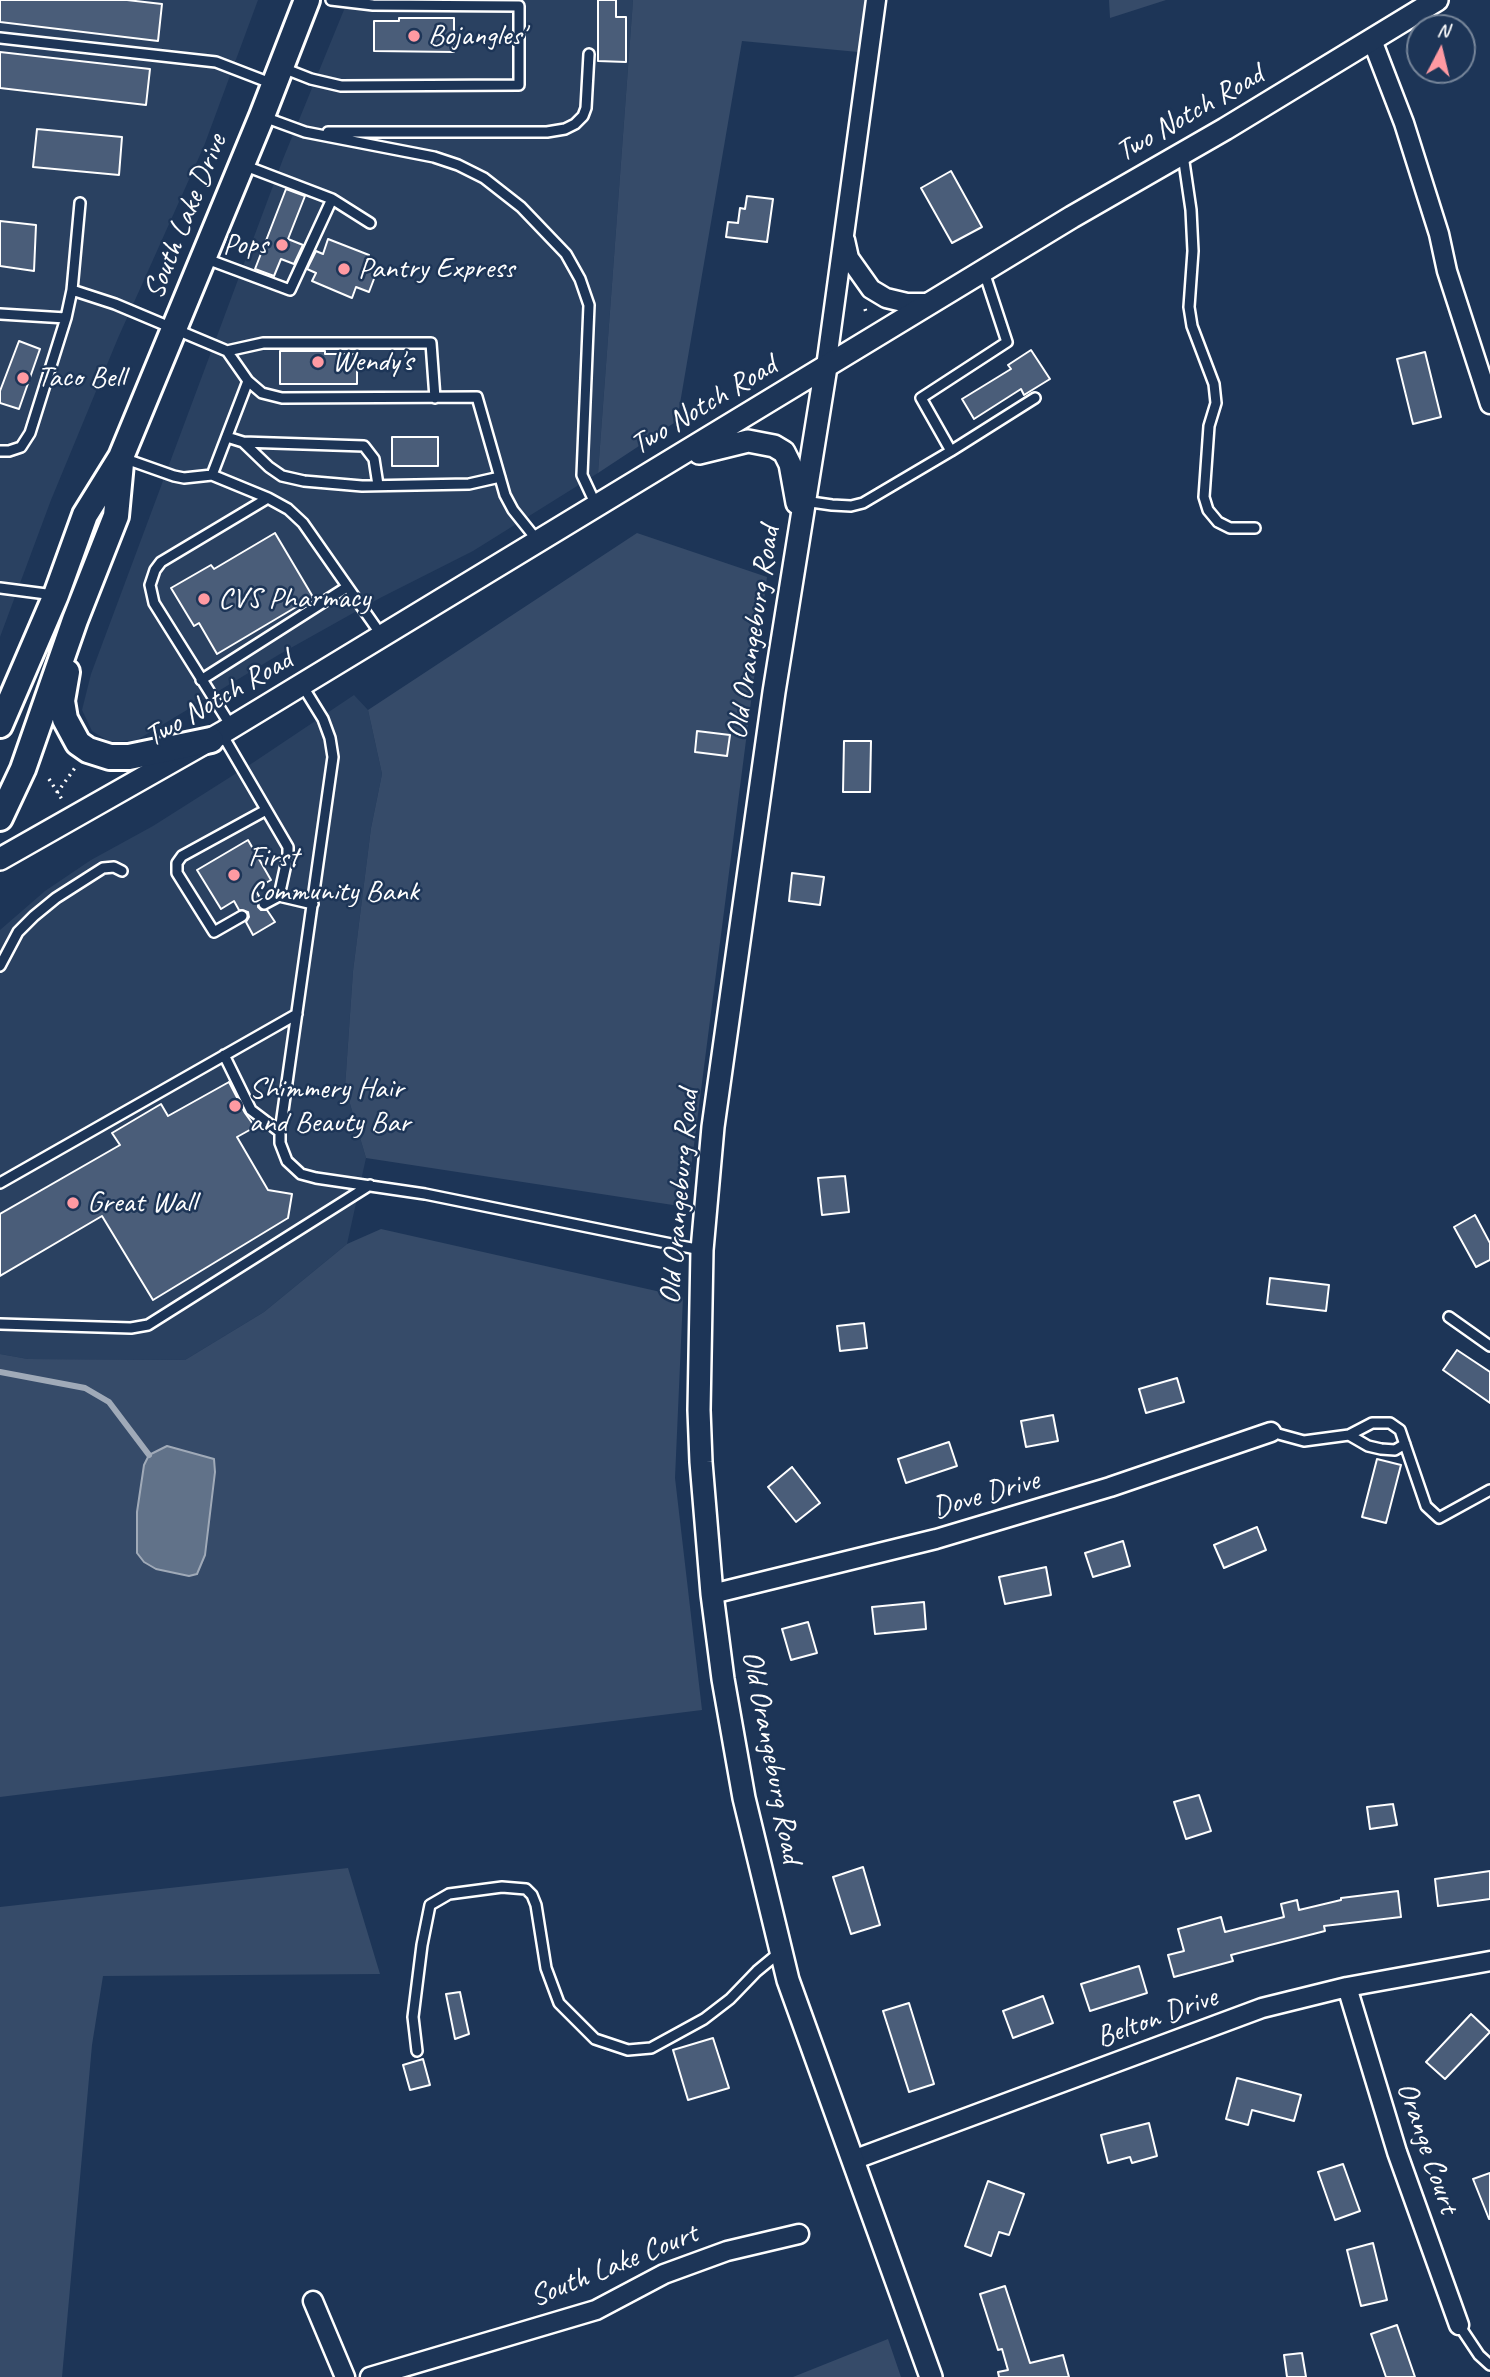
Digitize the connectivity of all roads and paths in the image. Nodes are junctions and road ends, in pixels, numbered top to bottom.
1 (307, 0) edge
2 (331, 0) edge
3 (876, 0) edge
4 (1437, 0) edge
5 (0, 38) edge
6 (1372, 40) junction
7 (589, 54) dead end
8 (278, 76) junction
9 (262, 116) junction
10 (305, 132) junction
11 (1183, 153) junction
12 (242, 165) junction
13 (332, 199) junction
14 (80, 203) dead end
15 (370, 223) dead end
16 (843, 234) junction
17 (203, 258) junction
18 (984, 271) junction
19 (72, 290) junction
20 (930, 303) junction
21 (859, 311) dead end
22 (0, 314) edge
23 (867, 315) dead end
24 (66, 318) junction
25 (174, 328) junction
26 (227, 351) junction
27 (826, 367) junction
28 (248, 381) junction
29 (435, 398) junction
30 (1035, 398) dead end
31 (1490, 404) edge
32 (227, 437) junction
33 (243, 442) junction
34 (0, 451) edge
35 (951, 451) junction
36 (121, 457) junction
37 (670, 461) junction
38 (212, 475) junction
39 (500, 477) junction
40 (378, 485) junction
41 (268, 498) junction
42 (804, 500) junction
43 (596, 506) junction
44 (800, 528) junction
45 (1255, 528) dead end
46 (538, 542) junction
47 (347, 587) junction
48 (0, 588) edge
49 (55, 595) junction
50 (75, 620) junction
51 (382, 636) junction
52 (201, 680) junction
53 (302, 685) junction
54 (1, 720) edge
55 (221, 733) junction
56 (80, 761) dead end
57 (49, 779) dead end
58 (57, 793) junction
59 (65, 805) dead end
60 (266, 810) junction
61 (0, 818) edge
62 (0, 859) edge
63 (122, 871) dead end
64 (279, 896) junction
65 (264, 904) dead end
66 (313, 904) junction
67 (242, 916) dead end
68 (0, 966) edge
69 (296, 1014) junction
70 (224, 1055) junction
71 (280, 1132) junction
72 (0, 1183) edge
73 (370, 1185) junction
74 (702, 1250) junction
75 (1449, 1317) dead end
76 (0, 1324) edge
77 (1490, 1346) edge
78 (1271, 1432) joint
79 (1349, 1435) junction
80 (1405, 1444) junction
81 (1490, 1490) edge
82 (712, 1594) junction
83 (781, 1951) junction
84 (1490, 1961) edge
85 (1347, 1987) junction
86 (416, 2051) dead end
87 (853, 2160) junction
88 (799, 2234) dead end
89 (313, 2301) dead end
90 (1460, 2326) joint
91 (1490, 2365) edge
92 (345, 2377) edge
93 (370, 2377) edge
94 (931, 2377) edge

1 - 8 main road, South Lake Drive
2 - 8 lane
3 - 16 street, Old Orangeburg Road
4 - 6 street, Two Notch Road
5 - 8 lane
6 - 11 street, Two Notch Road
6 - 31 street
7 - 10 lane
8 - 9 main road, South Lake Drive
9 - 10 lane
9 - 12 main road, South Lake Drive
10 - 43 lane
11 - 18 street, Two Notch Road
11 - 45 lane
12 - 13 lane
12 - 17 main road, South Lake Drive
13 - 15 lane
13 - 17 lane
14 - 19 lane
16 - 20 street
16 - 27 street, Old Orangeburg Road
17 - 25 main road, South Lake Drive
18 - 20 street, Two Notch Road
18 - 35 lane
19 - 24 lane
19 - 25 lane
20 - 27 street, Two Notch Road
21 - 23 path
22 - 24 lane
24 - 34 lane
25 - 26 lane
25 - 36 main road, South Lake Drive
26 - 28 lane
26 - 29 lane
27 - 37 street, Two Notch Road
27 - 42 street, Old Orangeburg Road
28 - 29 lane
28 - 32 lane
29 - 39 lane
30 - 35 lane
32 - 33 lane
32 - 38 lane
33 - 40 lane
33 - 40 lane
35 - 42 lane
36 - 38 lane
36 - 49 main road, South Lake Drive
36 - 50 main road, South Lake Drive
37 - 43 street, Two Notch Road
37 - 44 street
38 - 41 lane
39 - 40 lane
39 - 46 lane
41 - 47 lane
41 - 52 lane
42 - 44 street, Old Orangeburg Road
43 - 46 street, Two Notch Road
44 - 74 street, Old Orangeburg Road
46 - 51 street, Two Notch Road
47 - 51 lane
47 - 52 lane
48 - 49 lane
49 - 54 main road, South Lake Drive
50 - 55 main road
50 - 61 main road, South Lake Drive
51 - 53 street, Two Notch Road
52 - 55 lane
53 - 55 street, Two Notch Road
53 - 66 lane
55 - 60 lane
55 - 62 street, Two Notch Road
56 - 58 path
57 - 58 path
58 - 59 path
60 - 64 lane
60 - 67 lane
63 - 68 lane
64 - 65 lane
64 - 66 lane
66 - 69 lane
69 - 70 lane
69 - 71 lane
70 - 71 lane
70 - 72 lane
71 - 73 lane
73 - 74 lane
73 - 76 lane
74 - 82 street, Old Orangeburg Road
75 - 77 lane
78 - 79 lane
78 - 82 street, Dove Drive
79 - 80 lane
79 - 80 lane
80 - 81 lane
82 - 83 street, Old Orangeburg Road
83 - 86 lane
83 - 87 street, Old Orangeburg Road
84 - 85 street, Belton Drive
85 - 87 street, Belton Drive
85 - 90 street, Orange Court
87 - 94 street, Old Orangeburg Road
88 - 93 street, South Lake Court
89 - 92 street
90 - 91 lane

